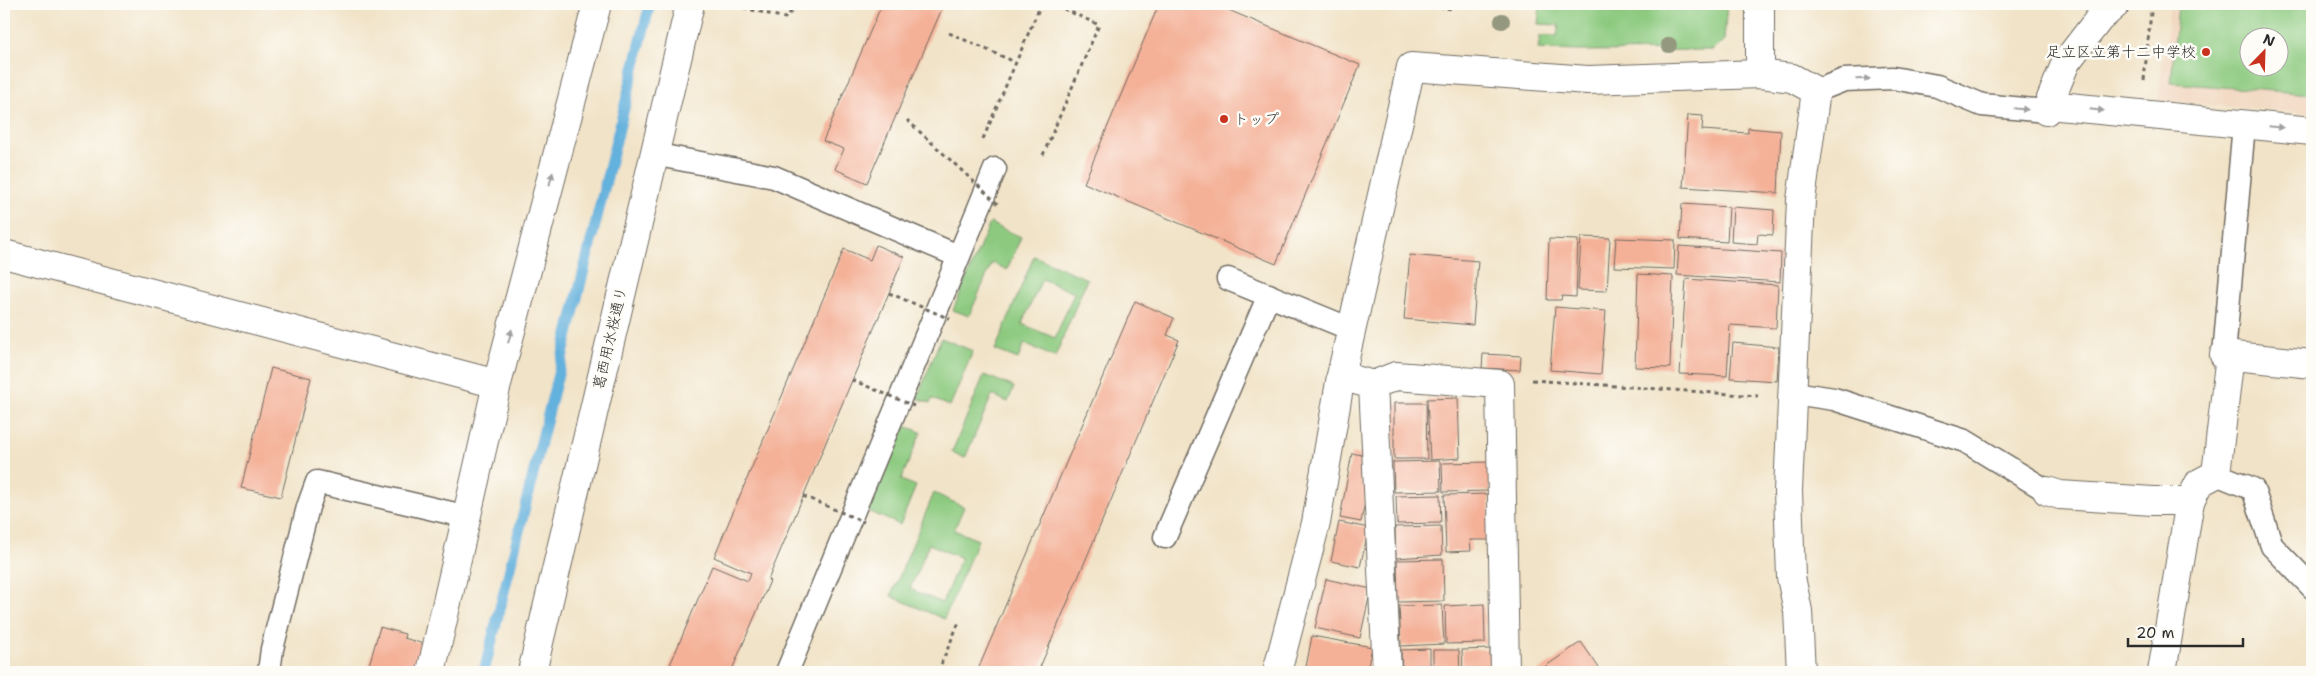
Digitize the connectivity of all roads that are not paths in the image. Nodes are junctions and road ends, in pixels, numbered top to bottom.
1 (597, 4) edge
2 (690, 4) edge
3 (1760, 4) edge
4 (2116, 4) edge
5 (1760, 74) junction
6 (1816, 91) junction
7 (2047, 108) junction
8 (2244, 124) junction
9 (2312, 131) edge
10 (653, 154) junction
11 (995, 169) dead end
12 (4, 254) edge
13 (958, 256) junction
14 (1228, 279) dead end
15 (1269, 295) junction
16 (1353, 330) junction
17 (2227, 355) junction
18 (2312, 364) edge
19 (1341, 376) junction
20 (498, 384) junction
21 (1373, 384) junction
22 (1793, 396) junction
23 (2216, 474) junction
24 (2047, 491) joint
25 (2190, 500) junction
26 (468, 517) junction
27 (1165, 537) dead end
28 (2312, 587) edge
29 (269, 672) edge
30 (431, 672) edge
31 (532, 672) edge
32 (786, 672) edge
33 (1277, 672) edge
34 (1387, 672) edge
35 (1505, 672) edge
36 (1801, 672) edge
37 (2162, 672) edge

20 -> 1 street
2 - 10 street, 葛西用水桜通り
3 - 5 street
4 - 7 street
5 - 6 street
5 - 16 street
6 -> 7 lane
6 - 22 street
7 -> 8 street
8 -> 9 street
8 - 17 lane
10 - 13 lane
10 - 31 street, 葛西用水桜通り
11 - 13 lane
12 - 20 street
13 - 32 lane
14 - 15 lane
15 - 16 lane
15 - 27 lane
16 - 19 street
17 - 18 street
17 - 23 street
19 - 21 street
19 - 33 street
20 - 26 street
21 - 34 street
21 - 35 street
22 - 24 lane
22 - 36 street
23 - 25 street
23 - 28 lane
24 - 25 street
25 - 37 street
26 - 29 lane
26 - 30 street

